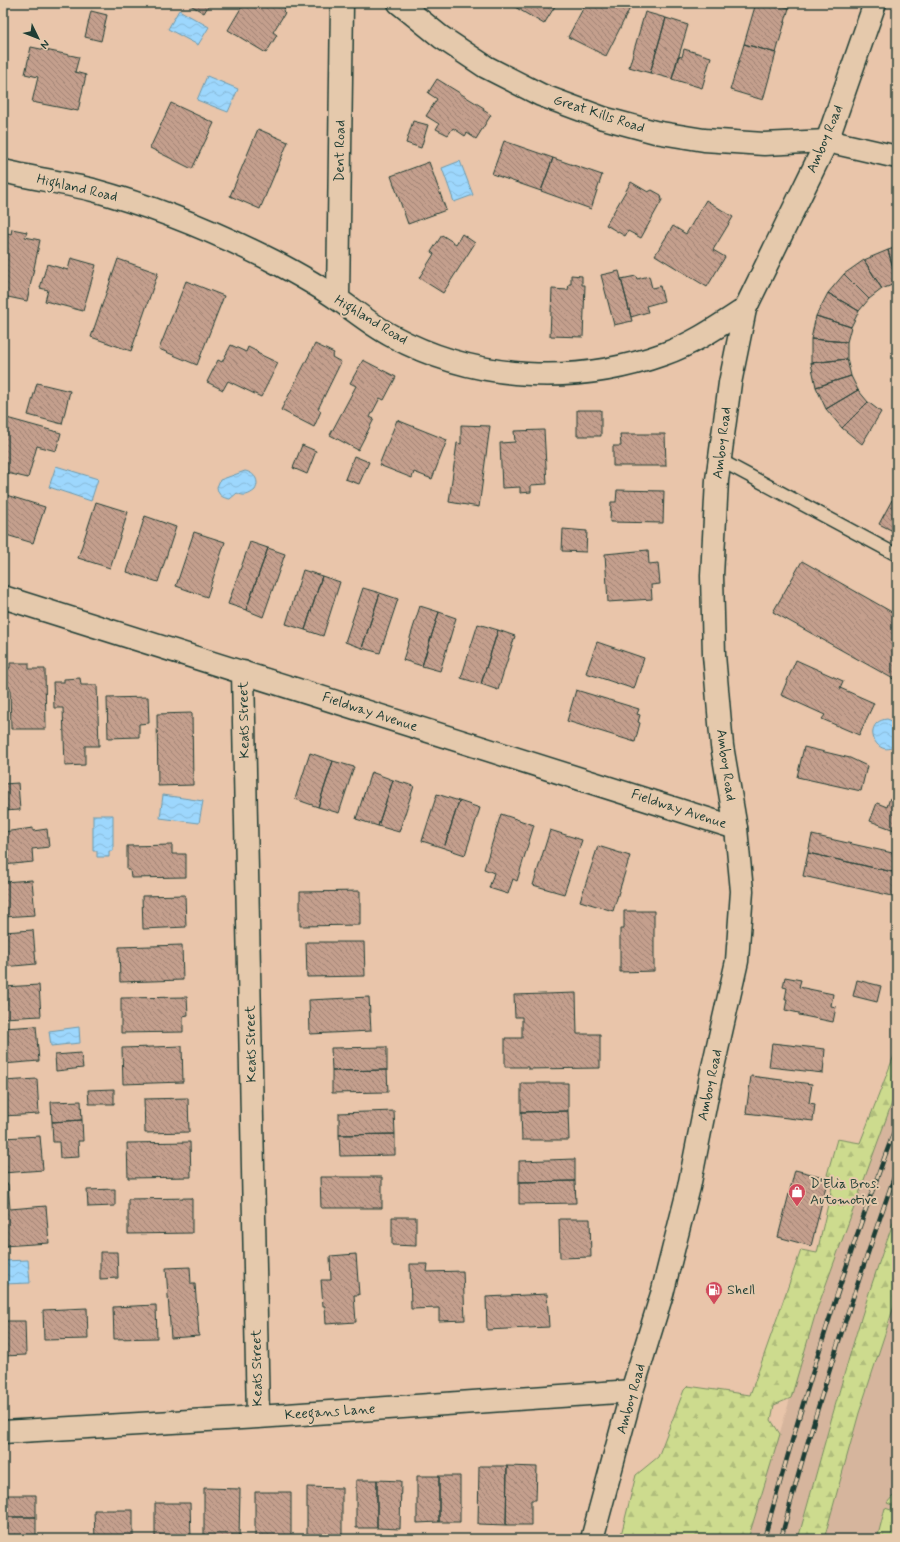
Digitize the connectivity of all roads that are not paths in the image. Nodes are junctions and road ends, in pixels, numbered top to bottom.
1 (342, 3) edge
2 (399, 3) edge
3 (875, 3) edge
4 (827, 140) junction
5 (897, 157) edge
6 (3, 171) edge
7 (338, 299) junction
8 (745, 309) junction
9 (720, 460) junction
10 (897, 555) edge
11 (3, 597) edge
12 (244, 672) junction
13 (736, 828) junction
14 (632, 1391) junction
15 (258, 1417) junction
16 (3, 1432) edge
17 (592, 1539) edge

1 - 7 street, Dent Road
2 - 4 street, Great Kills Road
3 - 4 street, Amboy Road
4 - 5 street, Great Kills Road
4 - 8 street, Amboy Road
6 - 7 street, Highland Road
7 - 8 street, Highland Road
8 - 9 street, Amboy Road
9 - 10 lane
9 - 13 street, Amboy Road
11 - 12 street, Fieldway Avenue
12 - 13 street, Fieldway Avenue
12 - 15 street, Keats Street
13 - 14 street, Amboy Road
14 - 15 street, Keegans Lane
14 - 17 street, Amboy Road
15 - 16 street, Keegans Lane

